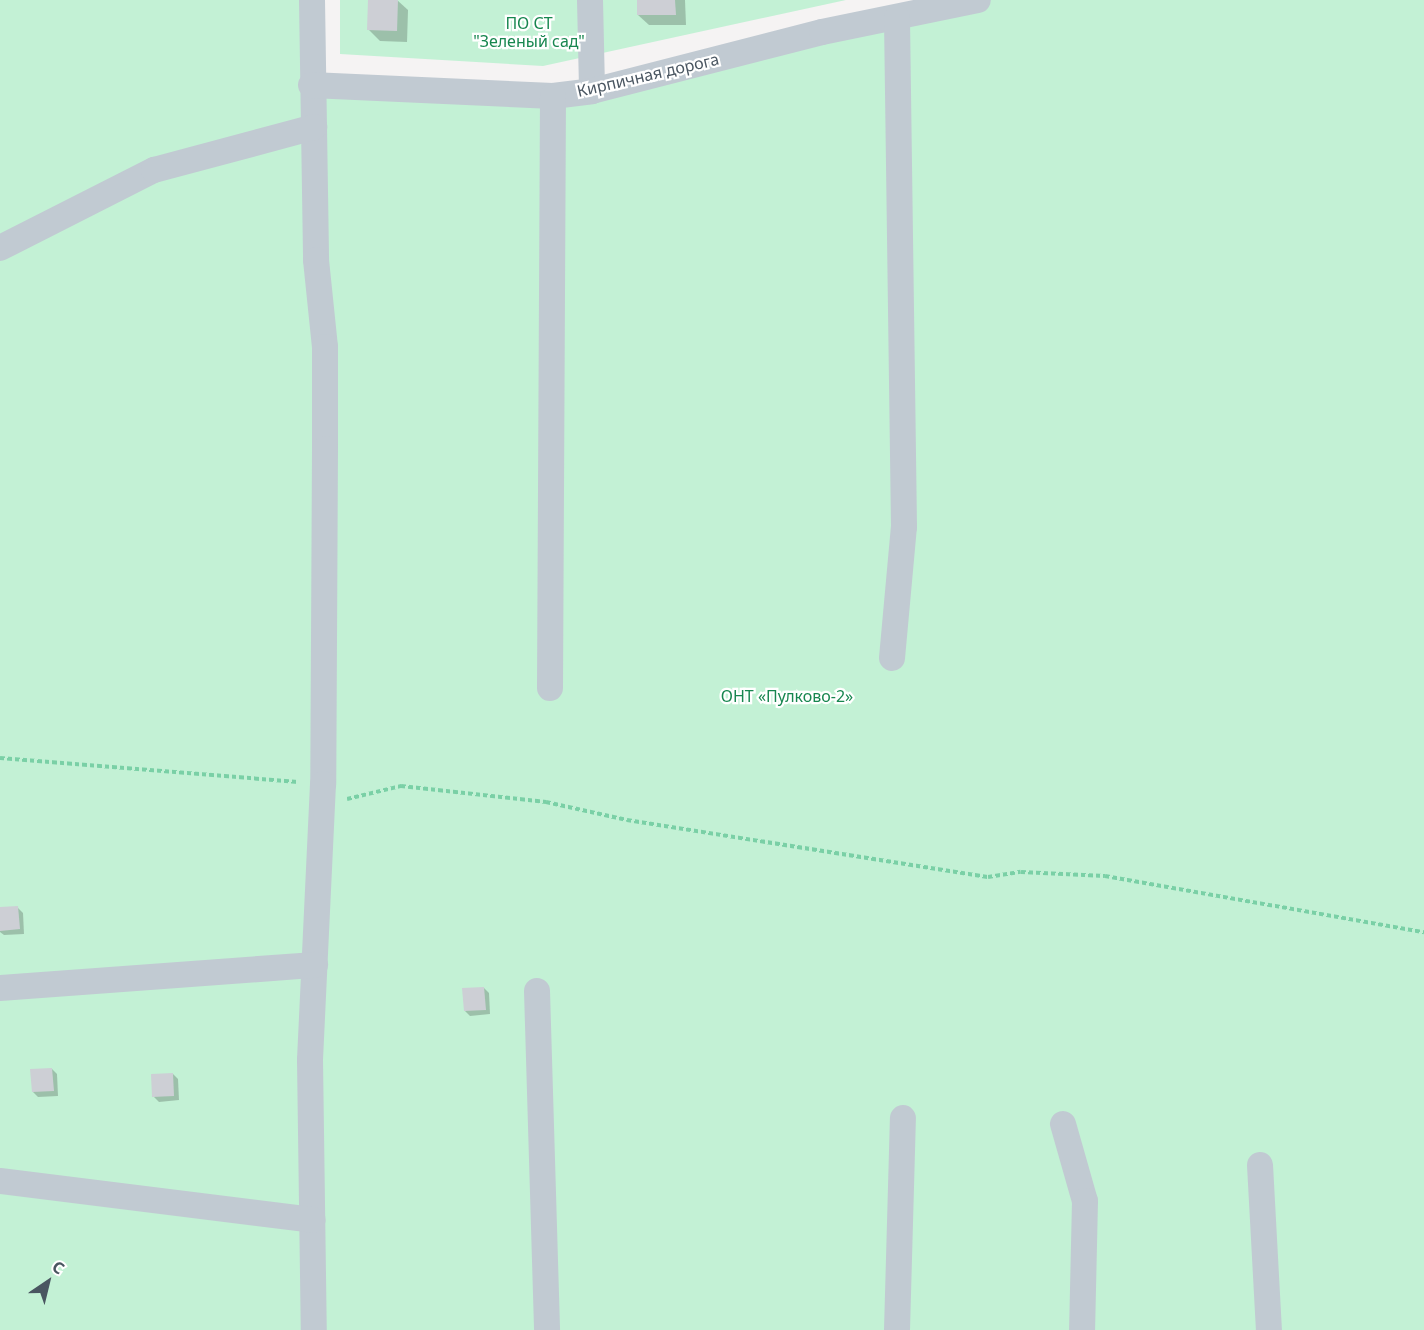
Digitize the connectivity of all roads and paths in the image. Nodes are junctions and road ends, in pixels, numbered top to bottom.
1 (312, 0) edge
2 (590, 0) edge
3 (978, 0) edge
4 (939, 5) edge
5 (897, 18) junction
6 (311, 85) junction
7 (592, 91) junction
8 (552, 96) junction
9 (314, 127) junction
10 (0, 248) edge
11 (892, 658) dead end
12 (550, 688) dead end
13 (0, 758) edge
14 (323, 791) junction
15 (1424, 932) edge
16 (315, 965) junction
17 (0, 987) edge
18 (537, 991) dead end
19 (903, 1118) dead end
20 (1063, 1124) dead end
21 (1260, 1165) dead end
22 (0, 1180) edge
23 (313, 1220) junction
24 (314, 1330) edge
25 (547, 1330) edge
26 (897, 1330) edge
27 (1082, 1330) edge
28 (1269, 1330) edge

1 - 6 street
2 - 7 street
3 - 4 street, Кирпичная дорога
4 - 5 street, Кирпичная дорога
5 - 7 street, Кирпичная дорога
5 - 11 street
6 - 8 street, Кирпичная дорога
6 - 9 street
7 - 8 street, Кирпичная дорога
8 - 12 street
9 - 10 street
9 - 14 street
13 - 14 path
14 - 15 path
14 - 16 street
16 - 17 street
16 - 23 street
18 - 25 street
19 - 26 street
20 - 27 street
21 - 28 street
22 - 23 street
23 - 24 street

